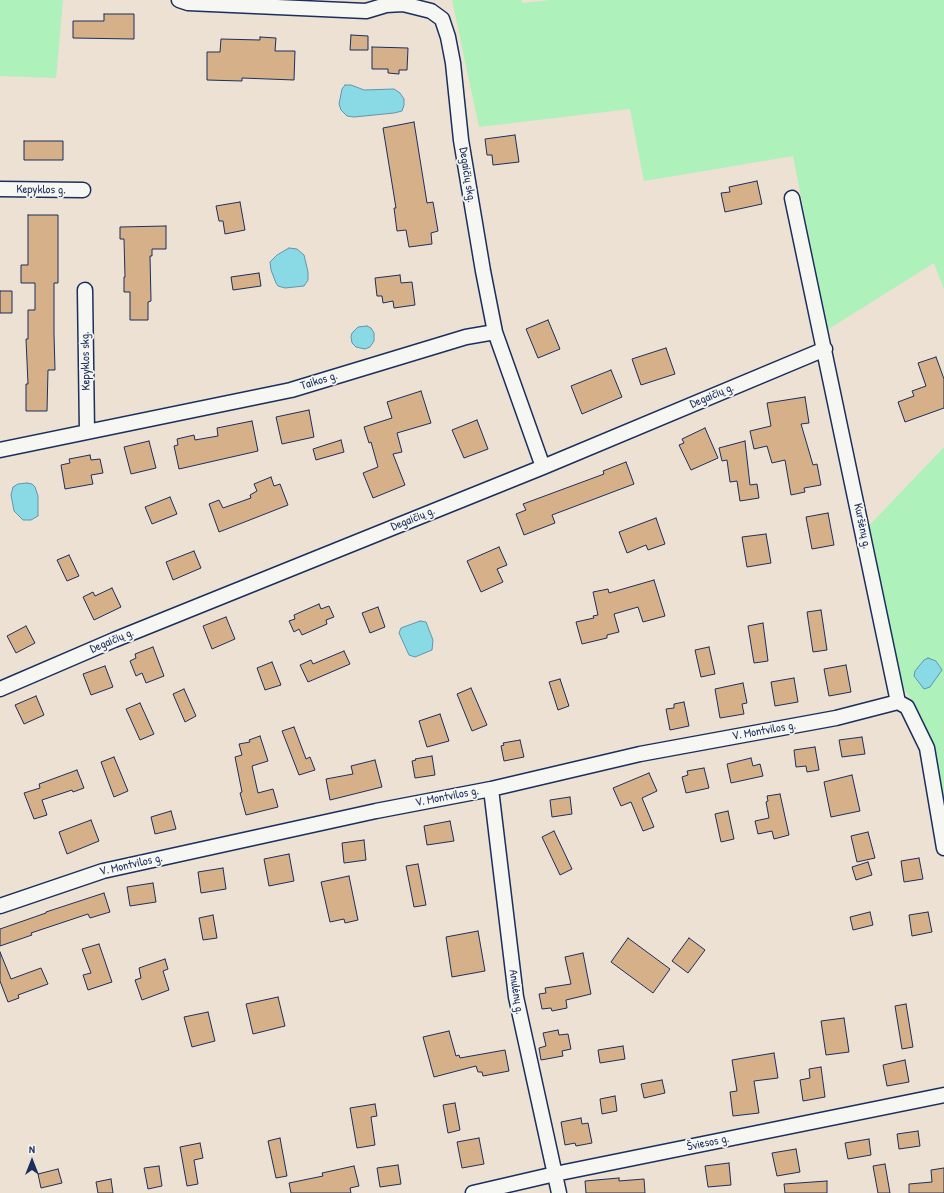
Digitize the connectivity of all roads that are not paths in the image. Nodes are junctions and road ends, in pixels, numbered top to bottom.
1 (179, 0) edge
2 (248, 2) edge
3 (403, 2) edge
4 (0, 189) edge
5 (83, 190) dead end
6 (792, 198) dead end
7 (85, 290) dead end
8 (495, 332) junction
9 (825, 349) junction
10 (87, 432) junction
11 (0, 450) edge
12 (543, 467) junction
13 (0, 689) edge
14 (898, 702) junction
15 (491, 789) junction
16 (944, 848) edge
17 (0, 906) edge
18 (944, 1095) edge
19 (555, 1174) junction
20 (473, 1193) edge
21 (559, 1193) edge

1 - 2 street
2 - 3 street
3 - 8 street, Degaičių skg.
4 - 5 street, Kepyklos g.
6 - 9 street, Kuršėnų g.
7 - 10 street, Kepyklos skg.
8 - 10 street, Taikos g.
8 - 12 street
9 - 12 street, Degaičių g.
9 - 14 street, Kuršėnų g.
10 - 11 street, Taikos g.
12 - 13 street, Degaičių g.
14 - 15 street, V. Montvilos g.
14 - 16 street
15 - 17 street, V. Montvilos g.
15 - 19 street, Anulėnų g.
18 - 19 street, Šviesos g.
19 - 20 street, Šviesos g.
19 - 21 street, Anulėnų g.

